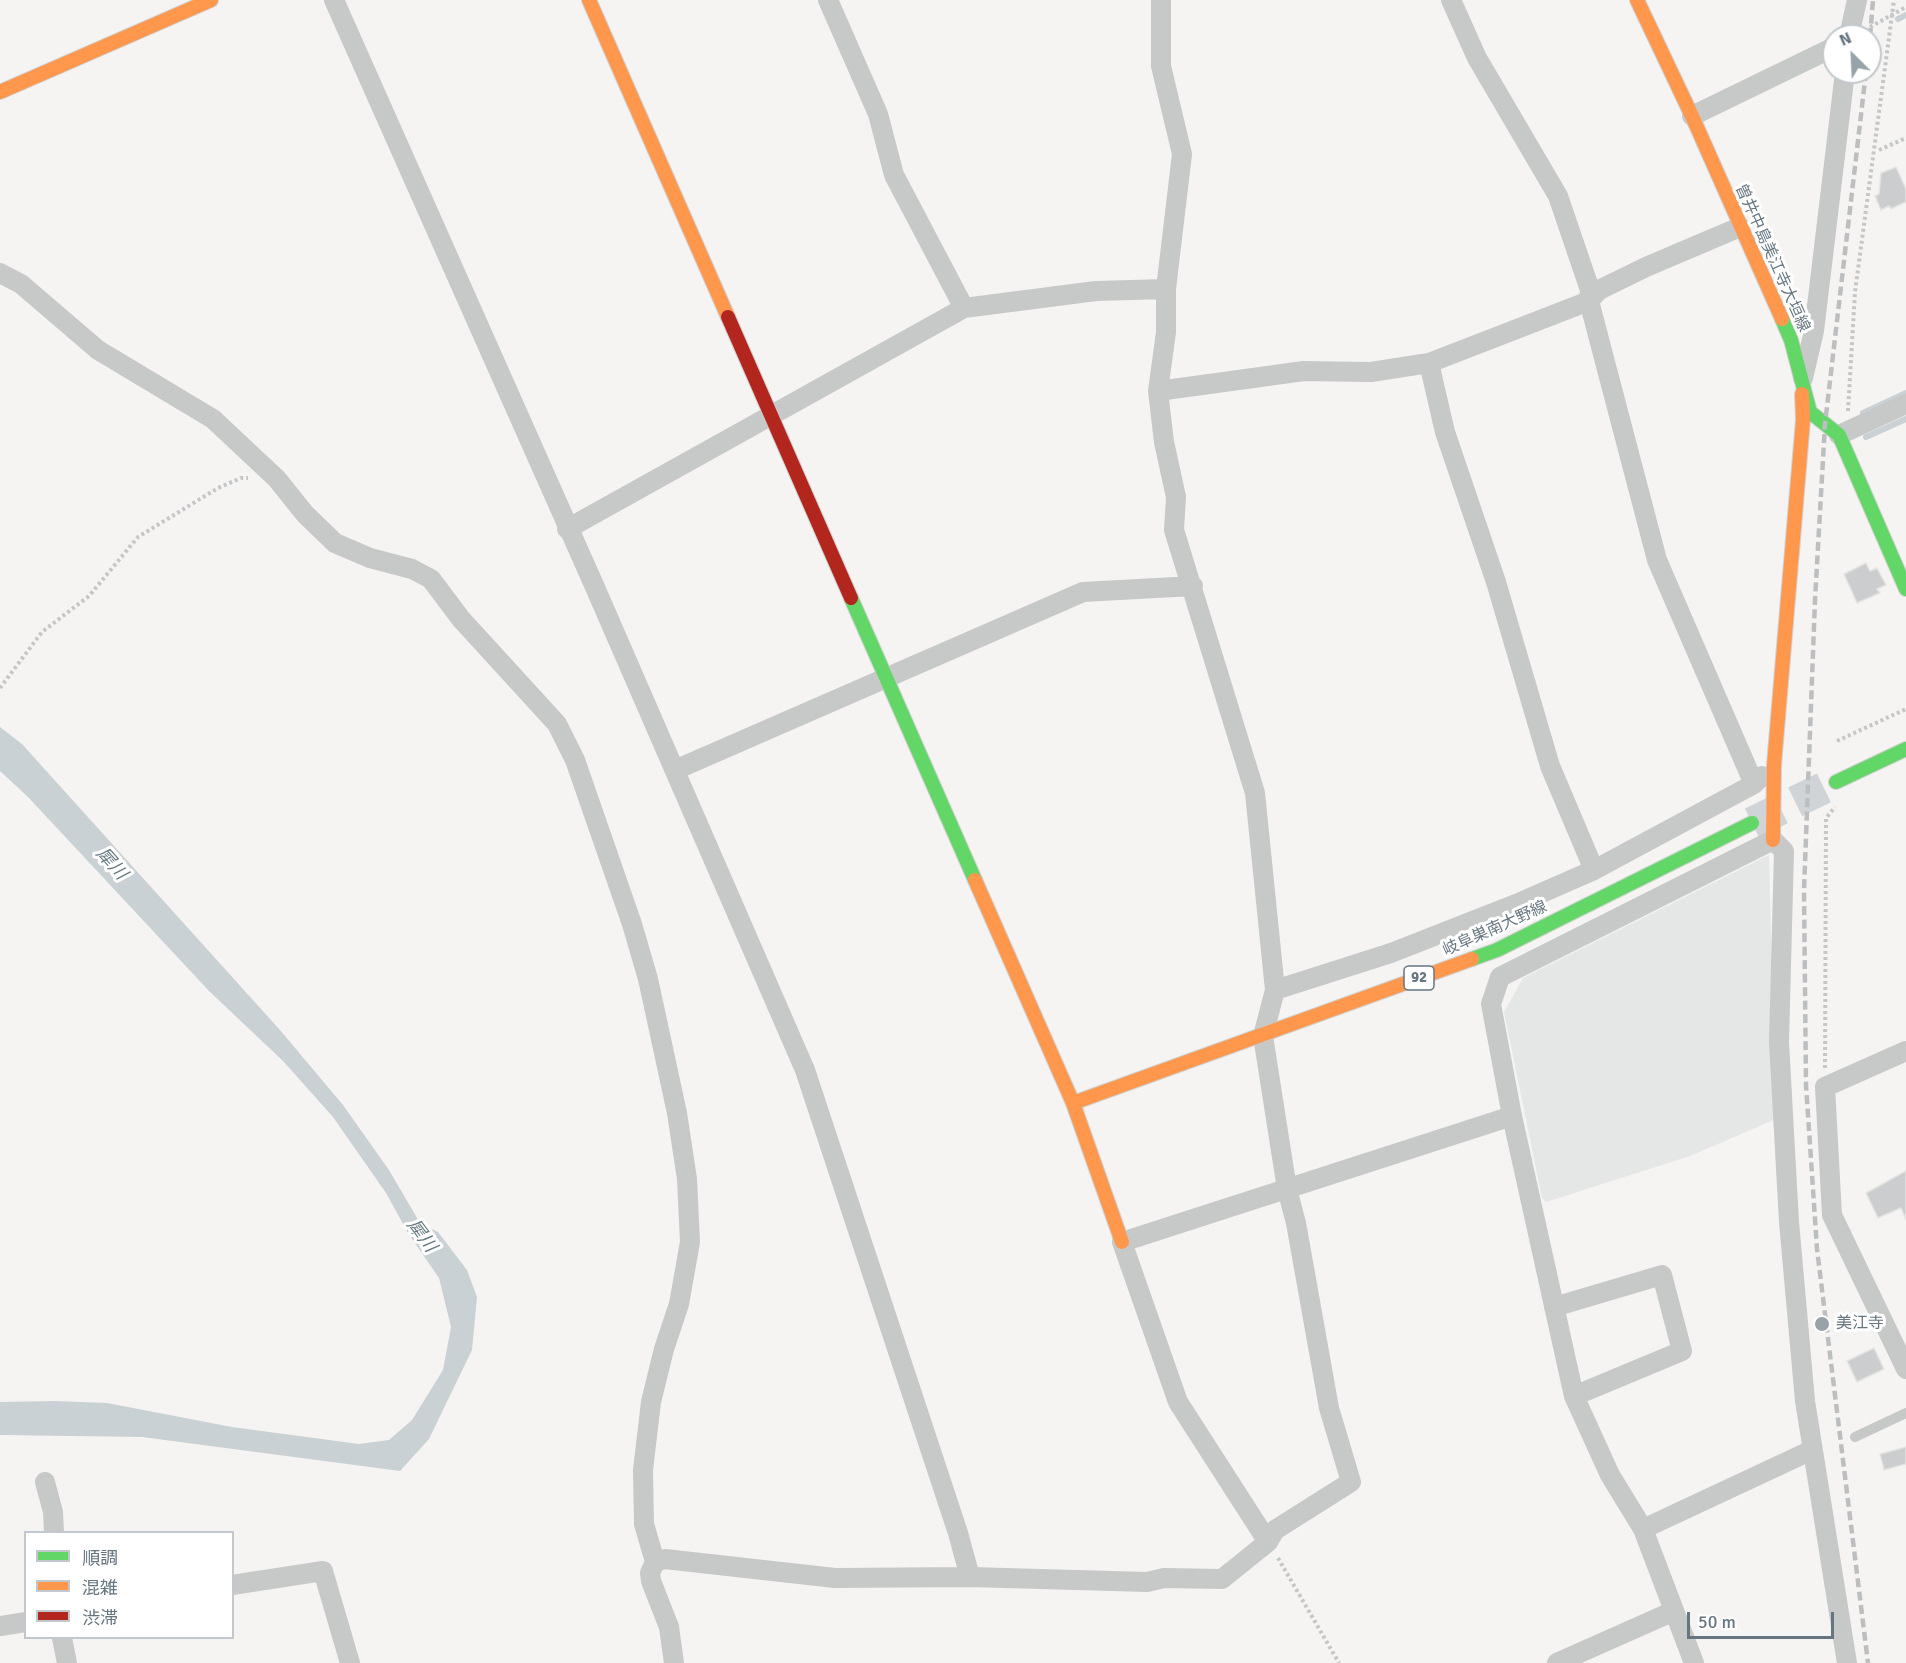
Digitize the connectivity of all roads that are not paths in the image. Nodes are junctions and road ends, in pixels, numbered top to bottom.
1 (211, 0) edge
2 (334, 0) edge
3 (589, 0) edge
4 (828, 0) edge
5 (1161, 0) edge
6 (1451, 0) edge
7 (1637, 0) edge
8 (1857, 0) edge
9 (1852, 24) edge
10 (1822, 53) edge
11 (1844, 84) edge
12 (0, 92) edge
13 (1692, 116) junction
14 (1740, 226) junction
15 (0, 273) edge
16 (1166, 289) junction
17 (1588, 301) junction
18 (964, 308) junction
19 (1429, 363) junction
20 (1802, 384) junction
21 (1158, 390) junction
22 (1906, 404) edge
23 (771, 414) junction
24 (1845, 432) junction
25 (567, 529) junction
26 (1192, 586) junction
27 (1906, 589) edge
28 (886, 680) junction
29 (1906, 749) edge
30 (1774, 765) junction
31 (675, 770) junction
32 (1836, 782) tunnel mouth
33 (1754, 784) junction
34 (1752, 823) tunnel mouth
35 (1773, 840) junction
36 (1594, 870) junction
37 (1275, 990) junction
38 (1263, 1036) junction
39 (1906, 1051) edge
40 (1073, 1103) junction
41 (1512, 1116) junction
42 (1287, 1189) junction
43 (1122, 1242) junction
44 (1554, 1306) junction
45 (1906, 1369) edge
46 (1574, 1396) junction
47 (1906, 1413) edge
48 (1855, 1437) dead end
49 (1812, 1450) junction
50 (45, 1482) dead end
51 (1643, 1529) junction
52 (54, 1531) edge
53 (1268, 1542) junction
54 (655, 1562) junction
55 (970, 1577) junction
56 (234, 1585) edge
57 (1674, 1611) junction
58 (24, 1622) edge
59 (0, 1626) edge
60 (62, 1639) edge
61 (67, 1663) edge
62 (350, 1663) edge
63 (674, 1663) edge
64 (1557, 1663) edge
65 (1694, 1663) edge
66 (1847, 1663) edge

1 - 12 street
2 - 25 street
3 - 23 street
4 - 18 street
5 - 16 street
6 - 17 street
7 - 13 street, 曽井中島美江寺大垣線
8 - 9 street
10 - 13 street
11 - 20 street
13 - 14 street, 曽井中島美江寺大垣線
14 - 17 street
14 - 20 street, 曽井中島美江寺大垣線
15 - 54 street
16 - 18 street
16 - 21 street
17 - 19 street
17 - 33 street
18 - 23 street
19 - 21 street
19 - 36 street
20 - 24 street, 曽井中島美江寺大垣線
20 - 30 street
21 - 26 street
22 - 24 street
23 - 25 street
23 - 28 street
24 - 27 street, 曽井中島美江寺大垣線
25 - 31 street
26 - 28 street
26 - 37 street
28 - 31 street
28 - 40 street
29 - 32 street
30 - 33 street
30 - 35 street
31 - 55 street
33 - 36 street
34 - 38 street, 岐阜巣南大野線 / 92
35 - 41 street
35 - 49 street
36 - 37 street
37 - 38 street
38 - 40 street, 岐阜巣南大野線 / 92
38 - 42 street
39 - 45 street
40 - 43 street
41 - 42 street
41 - 44 street
42 - 43 street
42 - 53 street
43 - 53 street
44 - 46 street
44 - 46 street
46 - 51 street
47 - 48 lane
49 - 51 street
49 - 66 street
50 - 52 street
51 - 57 street
53 - 55 street
54 - 55 street
54 - 63 street
56 - 62 street
57 - 64 street
57 - 65 street
58 - 59 street
60 - 61 street

